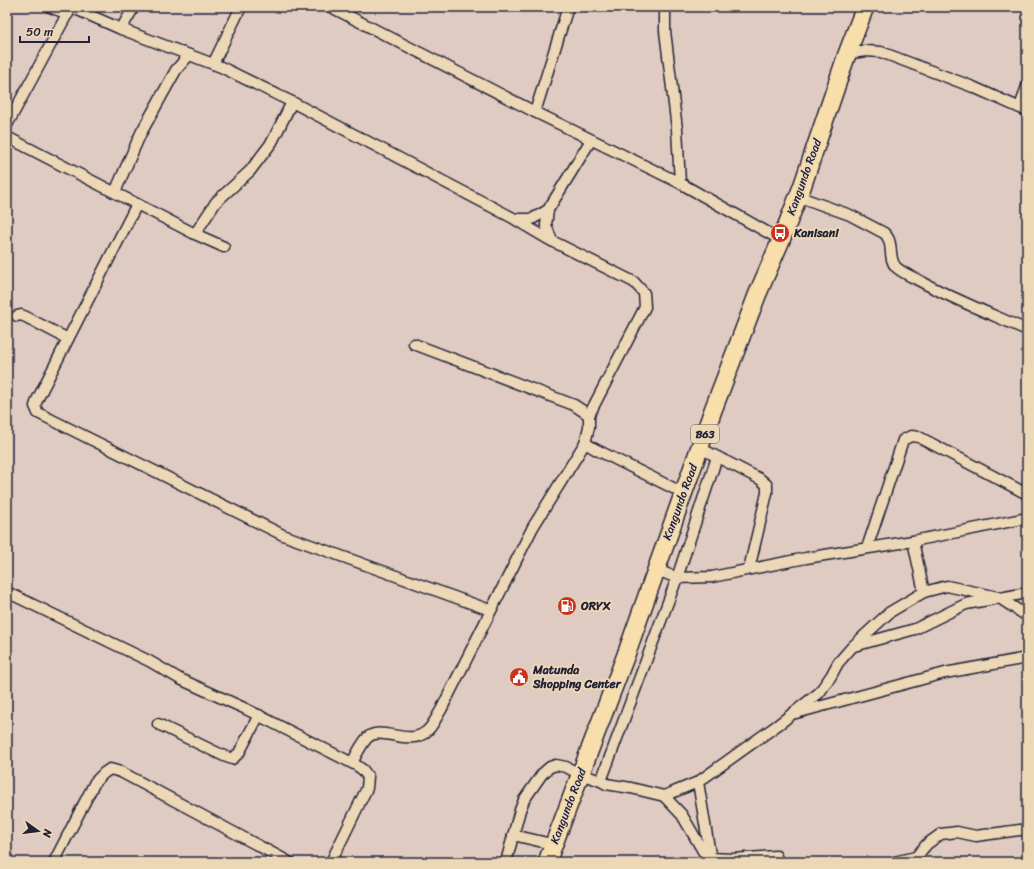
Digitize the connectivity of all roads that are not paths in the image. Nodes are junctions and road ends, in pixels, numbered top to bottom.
1 (50, 7) edge
2 (134, 7) edge
3 (241, 7) edge
4 (330, 7) edge
5 (568, 7) edge
6 (665, 7) edge
7 (865, 7) edge
8 (70, 10) edge
9 (121, 29) junction
10 (847, 54) junction
11 (189, 55) junction
12 (213, 64) junction
13 (1027, 86) edge
14 (292, 102) junction
15 (1023, 109) edge
16 (535, 112) junction
17 (7, 125) edge
18 (7, 138) edge
19 (591, 140) junction
20 (680, 183) junction
21 (115, 192) junction
22 (797, 196) junction
23 (137, 204) junction
24 (548, 210) junction
25 (515, 219) junction
26 (195, 234) junction
27 (781, 240) junction
28 (552, 241) junction
29 (224, 247) dead end
30 (17, 316) dead end
31 (1027, 330) edge
32 (68, 340) junction
33 (414, 344) dead end
34 (589, 415) junction
35 (585, 443) junction
36 (700, 448) junction
37 (717, 457) junction
38 (683, 493) junction
39 (1027, 494) edge
40 (1027, 518) edge
41 (913, 541) junction
42 (866, 548) junction
43 (749, 569) junction
44 (655, 570) junction
45 (677, 578) junction
46 (924, 592) junction
47 (1027, 593) edge
48 (8, 595) edge
49 (998, 597) junction
50 (490, 610) junction
51 (1027, 616) edge
52 (852, 646) junction
53 (1027, 658) edge
54 (792, 714) junction
55 (259, 715) junction
56 (158, 724) dead end
57 (352, 762) junction
58 (580, 774) junction
59 (601, 781) junction
60 (698, 782) junction
61 (664, 796) junction
62 (1027, 829) edge
63 (513, 835) junction
64 (550, 854) edge
65 (711, 860) edge
66 (56, 861) edge
67 (289, 862) edge
68 (331, 862) edge
69 (506, 862) edge
70 (778, 862) edge
71 (894, 862) edge

1 - 8 street
2 - 9 street
3 - 12 street
4 - 16 street
5 - 16 street
6 - 20 street
7 - 10 highway, Kangundo Road / B63
8 - 9 street
8 - 17 street
9 - 11 street
10 - 15 street
10 - 22 highway, Kangundo Road / B63
11 - 12 street
11 - 21 street
12 - 14 street
13 - 15 street
14 - 25 street
14 - 26 street
16 - 19 street
18 - 21 street
19 - 20 street
19 - 24 street
20 - 27 street
21 - 23 street
22 - 27 highway, Kangundo Road / B63
22 - 31 street
23 - 26 street
23 - 32 street
24 - 25 street
24 - 28 street
25 - 28 street
26 - 29 street
27 - 36 highway, Kangundo Road / B63
28 - 34 street
30 - 32 street
32 - 50 street
33 - 34 street
34 - 35 street
35 - 38 street
35 - 50 street
36 - 37 street
36 - 38 highway, Kangundo Road / B63
37 - 43 street
37 - 45 street
38 - 44 highway, Kangundo Road / B63
39 - 42 street
40 - 41 street
41 - 42 street
41 - 46 street
42 - 43 street
43 - 45 street
44 - 45 street
44 - 58 highway, Kangundo Road / B63
45 - 59 street
46 - 49 street
46 - 52 street
47 - 49 street
48 - 55 street
49 - 51 street
49 - 52 street
50 - 57 street
52 - 54 street
53 - 54 street
54 - 60 street
55 - 56 street
55 - 57 street
57 - 68 street
58 - 59 street
58 - 63 street
58 - 64 highway, Kangundo Road / B63
59 - 61 street
60 - 61 street
60 - 65 street
61 - 65 street
62 - 71 street
63 - 64 street
63 - 69 street
65 - 70 street
66 - 67 street

